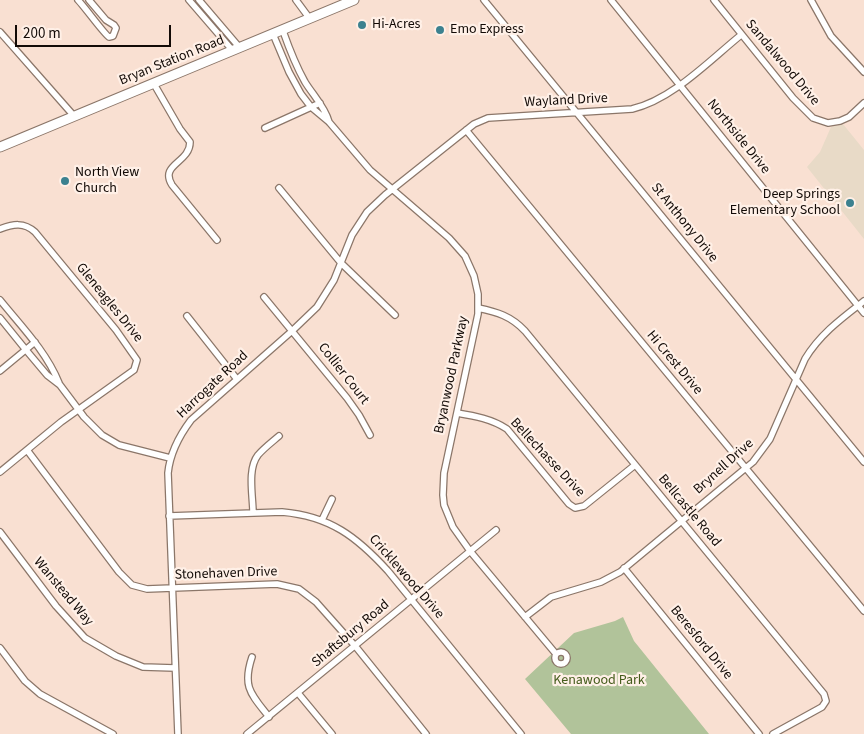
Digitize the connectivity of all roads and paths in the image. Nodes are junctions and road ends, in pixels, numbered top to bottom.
1 (78, 0) edge
2 (89, 0) edge
3 (189, 0) edge
4 (199, 0) edge
5 (296, 0) edge
6 (354, 0) edge
7 (484, 0) edge
8 (611, 0) edge
9 (714, 0) edge
10 (811, 0) edge
11 (310, 19) junction
12 (282, 31) junction
13 (0, 32) edge
14 (273, 34) junction
15 (741, 35) junction
16 (237, 50) junction
17 (864, 72) edge
18 (154, 84) junction
19 (680, 85) junction
20 (320, 103) junction
21 (864, 103) edge
22 (311, 107) junction
23 (578, 113) junction
24 (74, 116) junction
25 (330, 122) junction
26 (264, 128) dead end
27 (466, 130) junction
28 (0, 147) edge
29 (279, 188) dead end
30 (392, 190) junction
31 (0, 229) edge
32 (217, 240) dead end
33 (341, 263) junction
34 (264, 297) dead end
35 (0, 300) edge
36 (864, 301) edge
37 (858, 306) junction
38 (478, 308) junction
39 (864, 313) edge
40 (395, 315) dead end
41 (187, 316) dead end
42 (0, 318) edge
43 (292, 331) junction
44 (35, 342) junction
45 (26, 350) junction
46 (0, 371) edge
47 (236, 378) junction
48 (796, 380) junction
49 (60, 385) junction
50 (79, 410) junction
51 (458, 412) junction
52 (370, 435) dead end
53 (279, 436) dead end
54 (27, 450) junction
55 (170, 458) junction
56 (864, 462) edge
57 (635, 465) junction
58 (745, 468) junction
59 (0, 472) edge
60 (332, 499) dead end
61 (253, 513) junction
62 (169, 516) junction
63 (322, 520) junction
64 (681, 521) junction
65 (496, 530) dead end
66 (0, 532) edge
67 (470, 551) junction
68 (624, 568) junction
69 (172, 588) junction
70 (411, 600) junction
71 (864, 611) edge
72 (525, 617) junction
73 (356, 647) junction
74 (0, 648) edge
75 (556, 654) dead end
76 (252, 657) dead end
77 (175, 668) junction
78 (298, 693) junction
79 (270, 716) junction
80 (113, 734) edge
81 (178, 734) edge
82 (247, 734) edge
83 (332, 734) edge
84 (426, 734) edge
85 (521, 734) edge
86 (760, 734) edge
87 (773, 734) edge

1 - 2 street
3 - 16 street
4 - 16 street
5 - 11 street
6 - 11 main road, Bryan Station Road
7 - 23 street, St Anthony Drive
8 - 19 street, Northside Drive
9 - 15 street, Sandalwood Drive
10 - 17 street
11 - 12 main road, Bryan Station Road
12 - 14 main road, Bryan Station Road
12 - 20 street, Bryanwood Parkway
13 - 24 street
14 - 16 main road, Bryan Station Road
14 - 22 street, Bryanwood Parkway
15 - 19 street, Wayland Drive
15 - 21 street, Sandalwood Drive
16 - 18 main road, Bryan Station Road
18 - 24 main road, Bryan Station Road
18 - 32 street
19 - 23 street, Wayland Drive
19 - 37 street, Northside Drive
20 - 22 street
20 - 25 street, Bryanwood Parkway
22 - 25 street, Bryanwood Parkway
22 - 26 street
23 - 27 street, Wayland Drive
23 - 48 street, St Anthony Drive
24 - 28 main road, Bryan Station Road
25 - 30 street, Bryanwood Parkway
27 - 30 street, Wayland Drive
27 - 58 street, Hi Crest Drive
29 - 33 street
30 - 33 street, Harrogate Road
30 - 38 street, Bryanwood Parkway
31 - 50 street, Gleneagles Drive
33 - 40 street
33 - 43 street, Harrogate Road
34 - 43 street, Collier Court
35 - 44 street
36 - 37 street, Brynell Drive
37 - 39 street, Northside Drive
37 - 48 street, Brynell Drive
38 - 51 street, Bryanwood Parkway
38 - 57 street, Bellcastle Road
41 - 47 street
42 - 45 street
43 - 47 street, Harrogate Road
43 - 52 street, Collier Court
44 - 45 street
44 - 49 street
45 - 46 street
45 - 49 street
47 - 55 street, Harrogate Road
48 - 56 street, St Anthony Drive
48 - 58 street, Brynell Drive
49 - 50 street
50 - 54 street, Gleneagles Drive
50 - 55 street
51 - 57 street, Bellechasse Drive
51 - 67 street, Bryanwood Parkway
53 - 61 street
54 - 59 street, Gleneagles Drive
54 - 69 street, Stonehaven Drive
55 - 62 street, Harrogate Road
57 - 64 street, Bellcastle Road
58 - 64 street, Brynell Drive
58 - 71 street, Hi Crest Drive
60 - 63 street
61 - 62 street, Cricklewood Drive
61 - 63 street, Cricklewood Drive
62 - 69 street, Harrogate Road
63 - 70 street, Cricklewood Drive
64 - 68 street, Brynell Drive
64 - 87 street, Bellcastle Road
65 - 67 street, Shaftsbury Road
66 - 77 street, Wanstead Way
67 - 70 street, Shaftsbury Road
67 - 72 street, Bryanwood Parkway
68 - 72 street, Brynell Drive
68 - 86 street, Beresford Drive
69 - 73 street, Stonehaven Drive
69 - 77 street, Harrogate Road
70 - 73 street, Shaftsbury Road
70 - 85 street, Cricklewood Drive
72 - 75 street, Bryanwood Parkway
73 - 78 street, Shaftsbury Road
73 - 84 street, Stonehaven Drive
74 - 80 street
76 - 79 street
77 - 81 street, Harrogate Road
78 - 79 street, Shaftsbury Road
78 - 83 street
79 - 82 street, Shaftsbury Road

